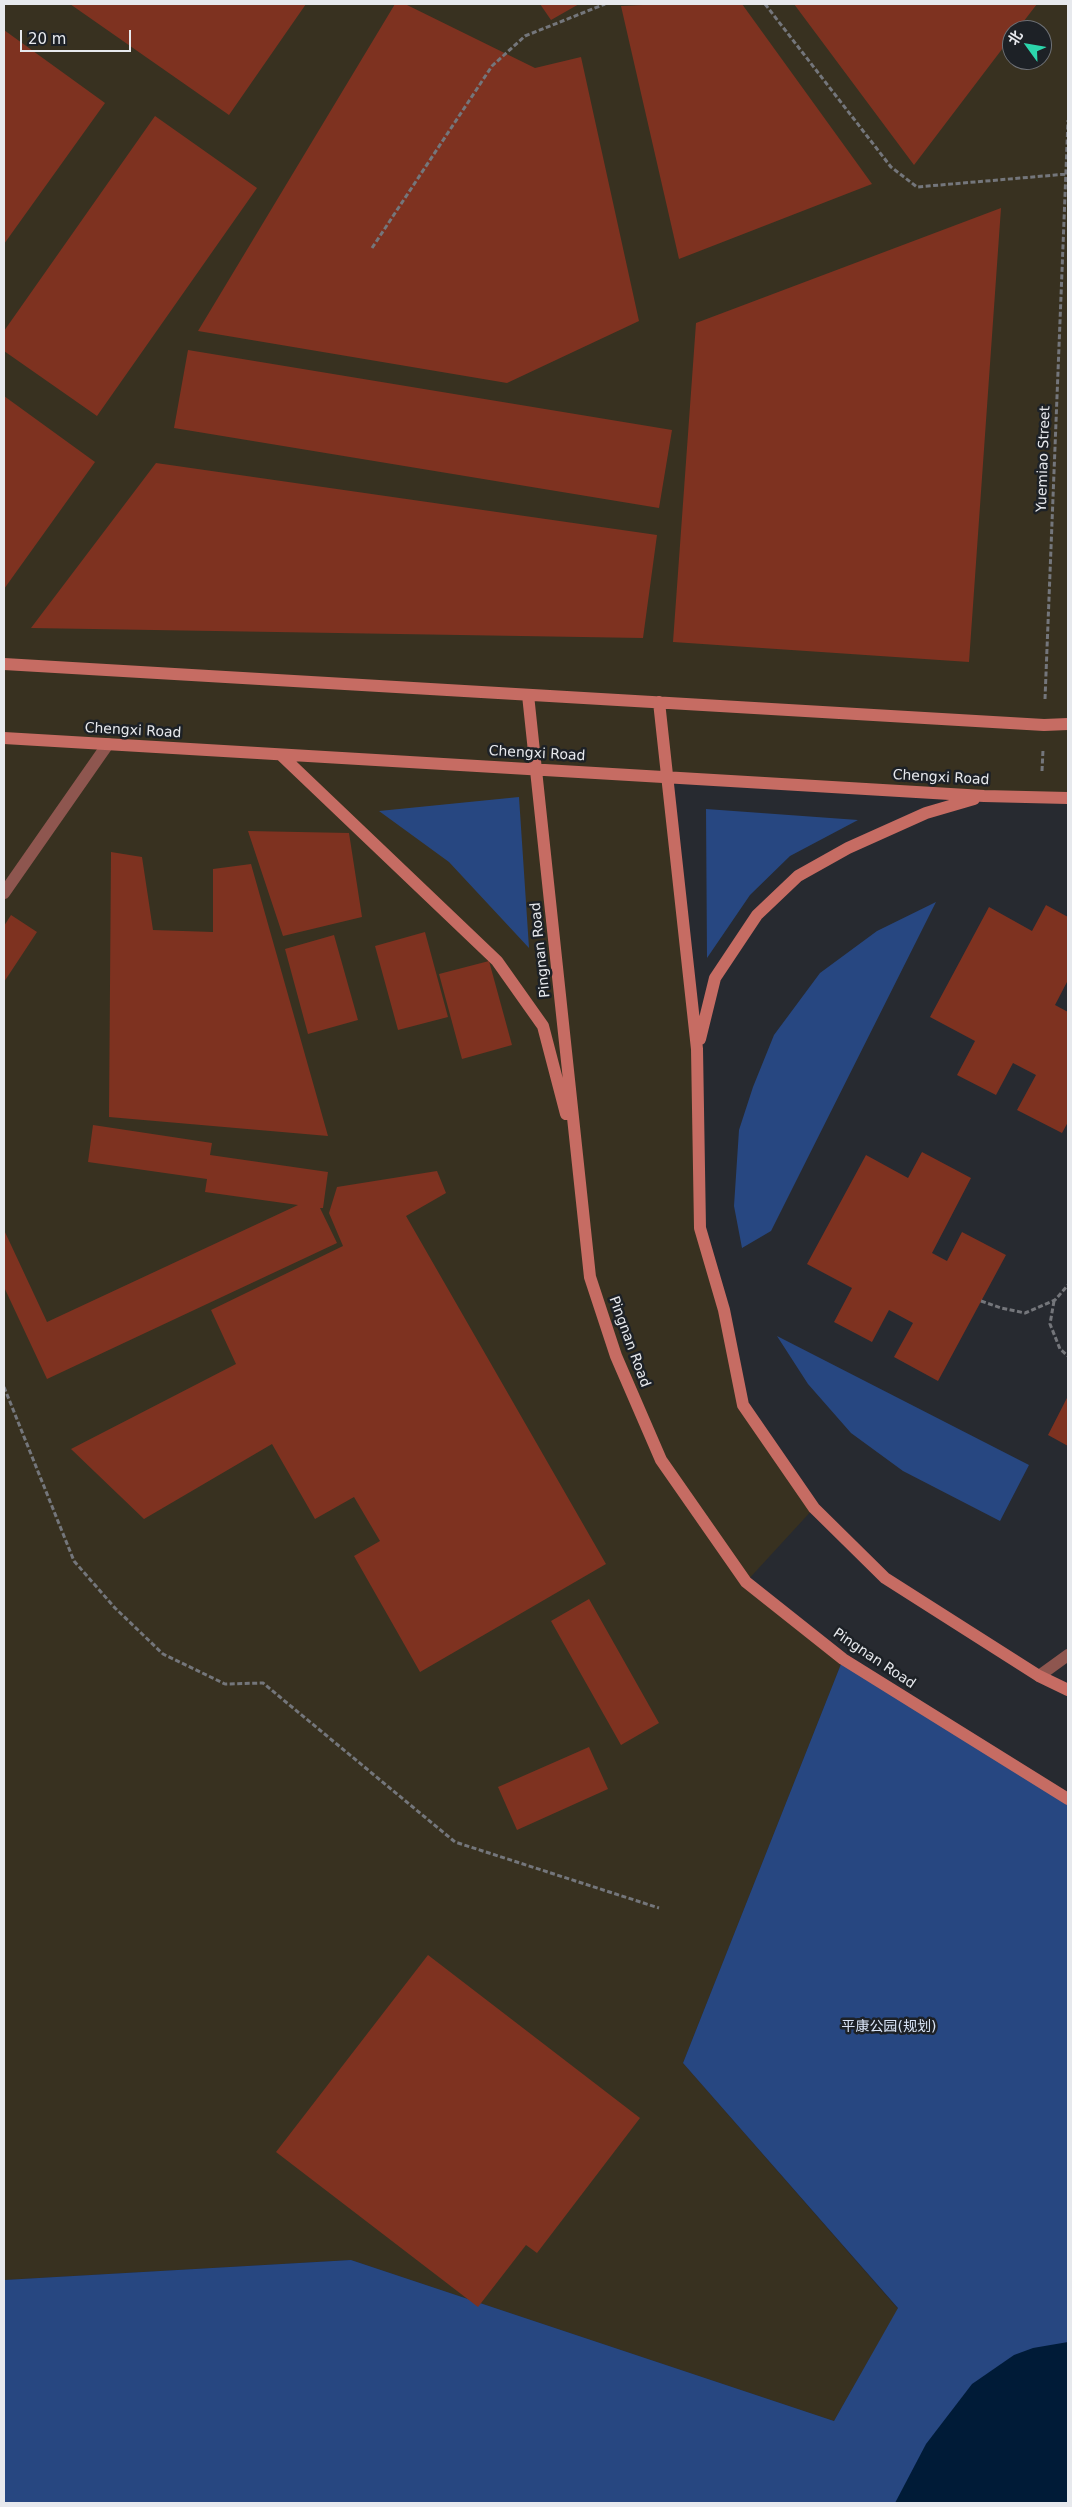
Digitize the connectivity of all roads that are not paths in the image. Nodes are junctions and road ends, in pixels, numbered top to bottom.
1 (4, 664) edge
2 (528, 695) junction
3 (659, 702) junction
4 (1068, 724) edge
5 (4, 738) edge
6 (108, 744) junction
7 (281, 754) junction
8 (538, 769) junction
9 (668, 777) junction
10 (984, 796) junction
11 (1068, 798) edge
12 (4, 893) edge
13 (697, 1048) junction
14 (577, 1153) junction
15 (1068, 1655) edge
16 (1039, 1676) junction
17 (1068, 1690) edge
18 (1068, 1800) edge

1 - 2 main road
2 - 3 main road
2 - 8 main road, Pingnan Road
3 - 4 main road
3 - 9 main road
5 - 6 main road, Chengxi Road
6 - 7 main road, Chengxi Road
6 - 12 lane
7 - 8 main road, Chengxi Road
7 - 14 main road
8 - 9 main road, Chengxi Road
8 - 14 main road, Pingnan Road
9 - 10 main road, Chengxi Road
9 - 13 main road
10 - 11 main road, Chengxi Road
10 - 13 main road
13 - 16 main road
14 - 18 main road, Pingnan Road
15 - 16 lane
16 - 17 main road

